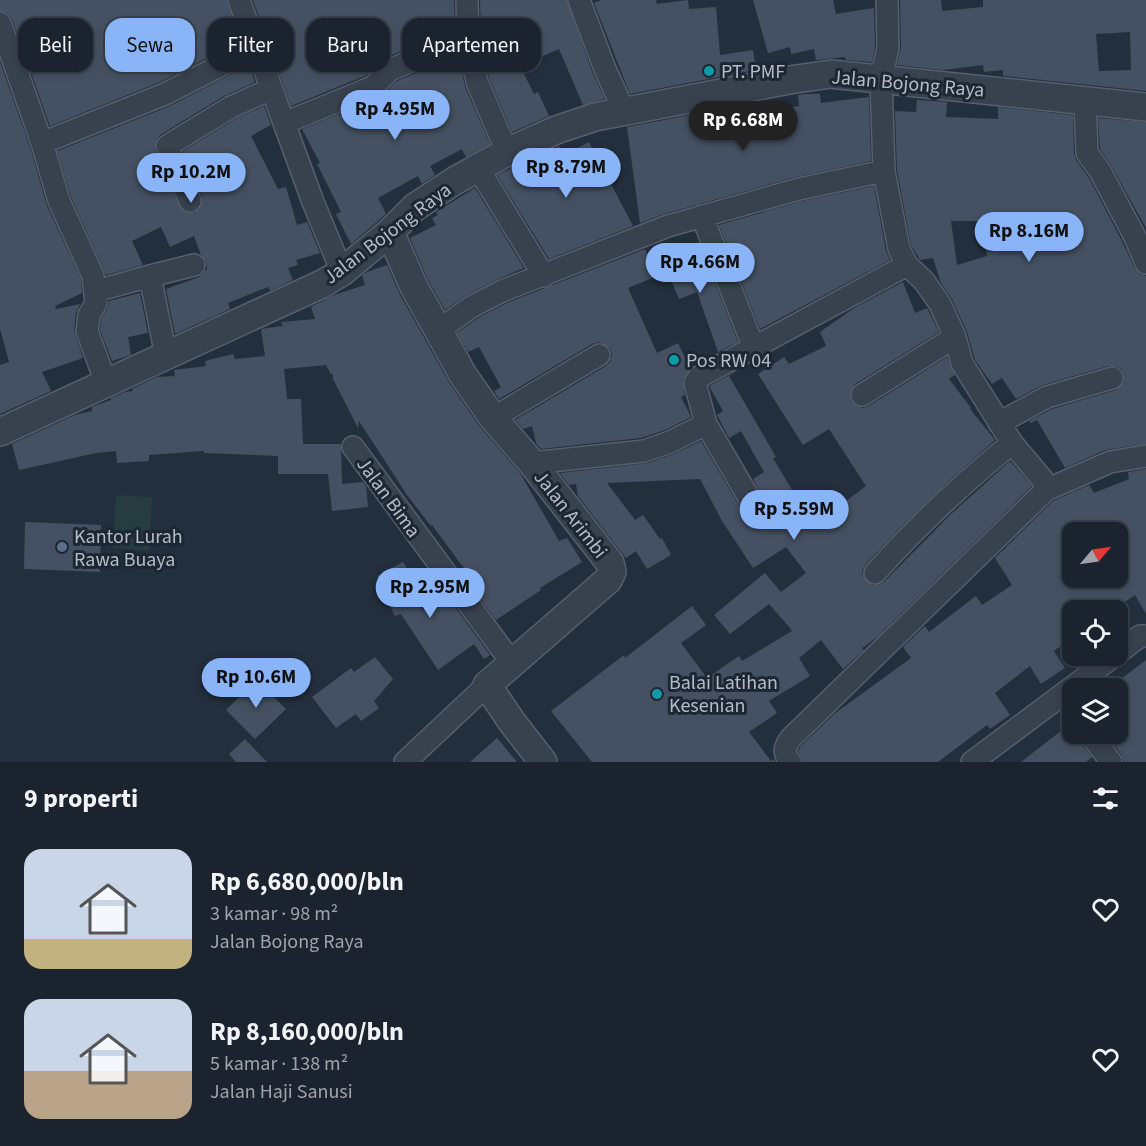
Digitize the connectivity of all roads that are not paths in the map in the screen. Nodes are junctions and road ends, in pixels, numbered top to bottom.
1 (239, 0) edge
2 (467, 0) edge
3 (579, 0) edge
4 (887, 0) edge
5 (245, 18) edge
6 (467, 18) edge
7 (0, 23) edge
8 (402, 65) edge
9 (208, 72) edge
10 (264, 72) edge
11 (475, 72) edge
12 (881, 79) junction
13 (271, 89) junction
14 (1085, 102) junction
15 (1146, 107) edge
16 (624, 111) junction
17 (284, 123) junction
18 (42, 142) junction
19 (507, 152) junction
20 (478, 168) junction
21 (884, 171) junction
22 (190, 201) dead end
23 (702, 216) junction
24 (390, 232) junction
25 (1146, 263) edge
26 (194, 265) dead end
27 (907, 265) junction
28 (342, 272) junction
29 (150, 276) junction
30 (544, 276) junction
31 (96, 291) junction
32 (438, 331) junction
33 (955, 337) junction
34 (754, 348) junction
35 (599, 355) dead end
36 (166, 356) junction
37 (1112, 378) dead end
38 (106, 383) junction
39 (862, 395) dead end
40 (493, 418) junction
41 (999, 423) junction
42 (706, 424) junction
43 (0, 432) edge
44 (1012, 443) junction
45 (353, 447) dead end
46 (1146, 456) edge
47 (532, 464) junction
48 (1046, 490) junction
49 (752, 503) dead end
50 (875, 573) dead end
51 (1143, 636) edge
52 (1128, 646) edge
53 (512, 663) junction
54 (1104, 666) edge
55 (1092, 678) edge
56 (487, 685) junction
57 (1062, 705) edge
58 (1098, 744) edge
59 (405, 762) edge
60 (543, 762) edge
61 (790, 762) edge
62 (972, 762) edge
63 (1111, 762) edge

1 - 5 street
2 - 6 street
3 - 16 street
4 - 12 street
7 - 18 street
8 - 17 street
9 - 18 street
10 - 13 street
11 - 19 street
12 - 14 street, Jalan Bojong Raya
12 - 16 street, Jalan Bojong Raya
12 - 21 street
13 - 17 street
13 - 22 street
14 - 15 street, Jalan Bojong Raya
14 - 25 street
16 - 19 street, Jalan Bojong Raya
17 - 28 street
18 - 31 street
19 - 20 street, Jalan Bojong Raya
20 - 24 street, Jalan Bojong Raya
20 - 30 street
21 - 23 street
21 - 27 street
23 - 30 street
23 - 34 street
24 - 28 street, Jalan Bojong Raya
24 - 32 street, Jalan Arimbi
26 - 29 street
27 - 33 street
27 - 34 street
28 - 36 street, Jalan Bojong Raya
29 - 31 street
29 - 36 street
30 - 32 street
31 - 38 street
32 - 40 street, Jalan Arimbi
33 - 39 street
33 - 41 street
34 - 42 street
35 - 40 street
36 - 38 street, Jalan Bojong Raya
37 - 41 street
38 - 43 street, Jalan Bojong Raya
40 - 47 street, Jalan Arimbi
41 - 44 street
42 - 47 street
42 - 49 street
44 - 48 street
44 - 50 street
45 - 53 street, Jalan Bima
46 - 48 street
47 - 53 street, Jalan Arimbi
48 - 61 street
51 - 52 street
53 - 56 street, Jalan Arimbi
54 - 55 street
56 - 59 street
56 - 60 street
57 - 62 street
58 - 63 street

